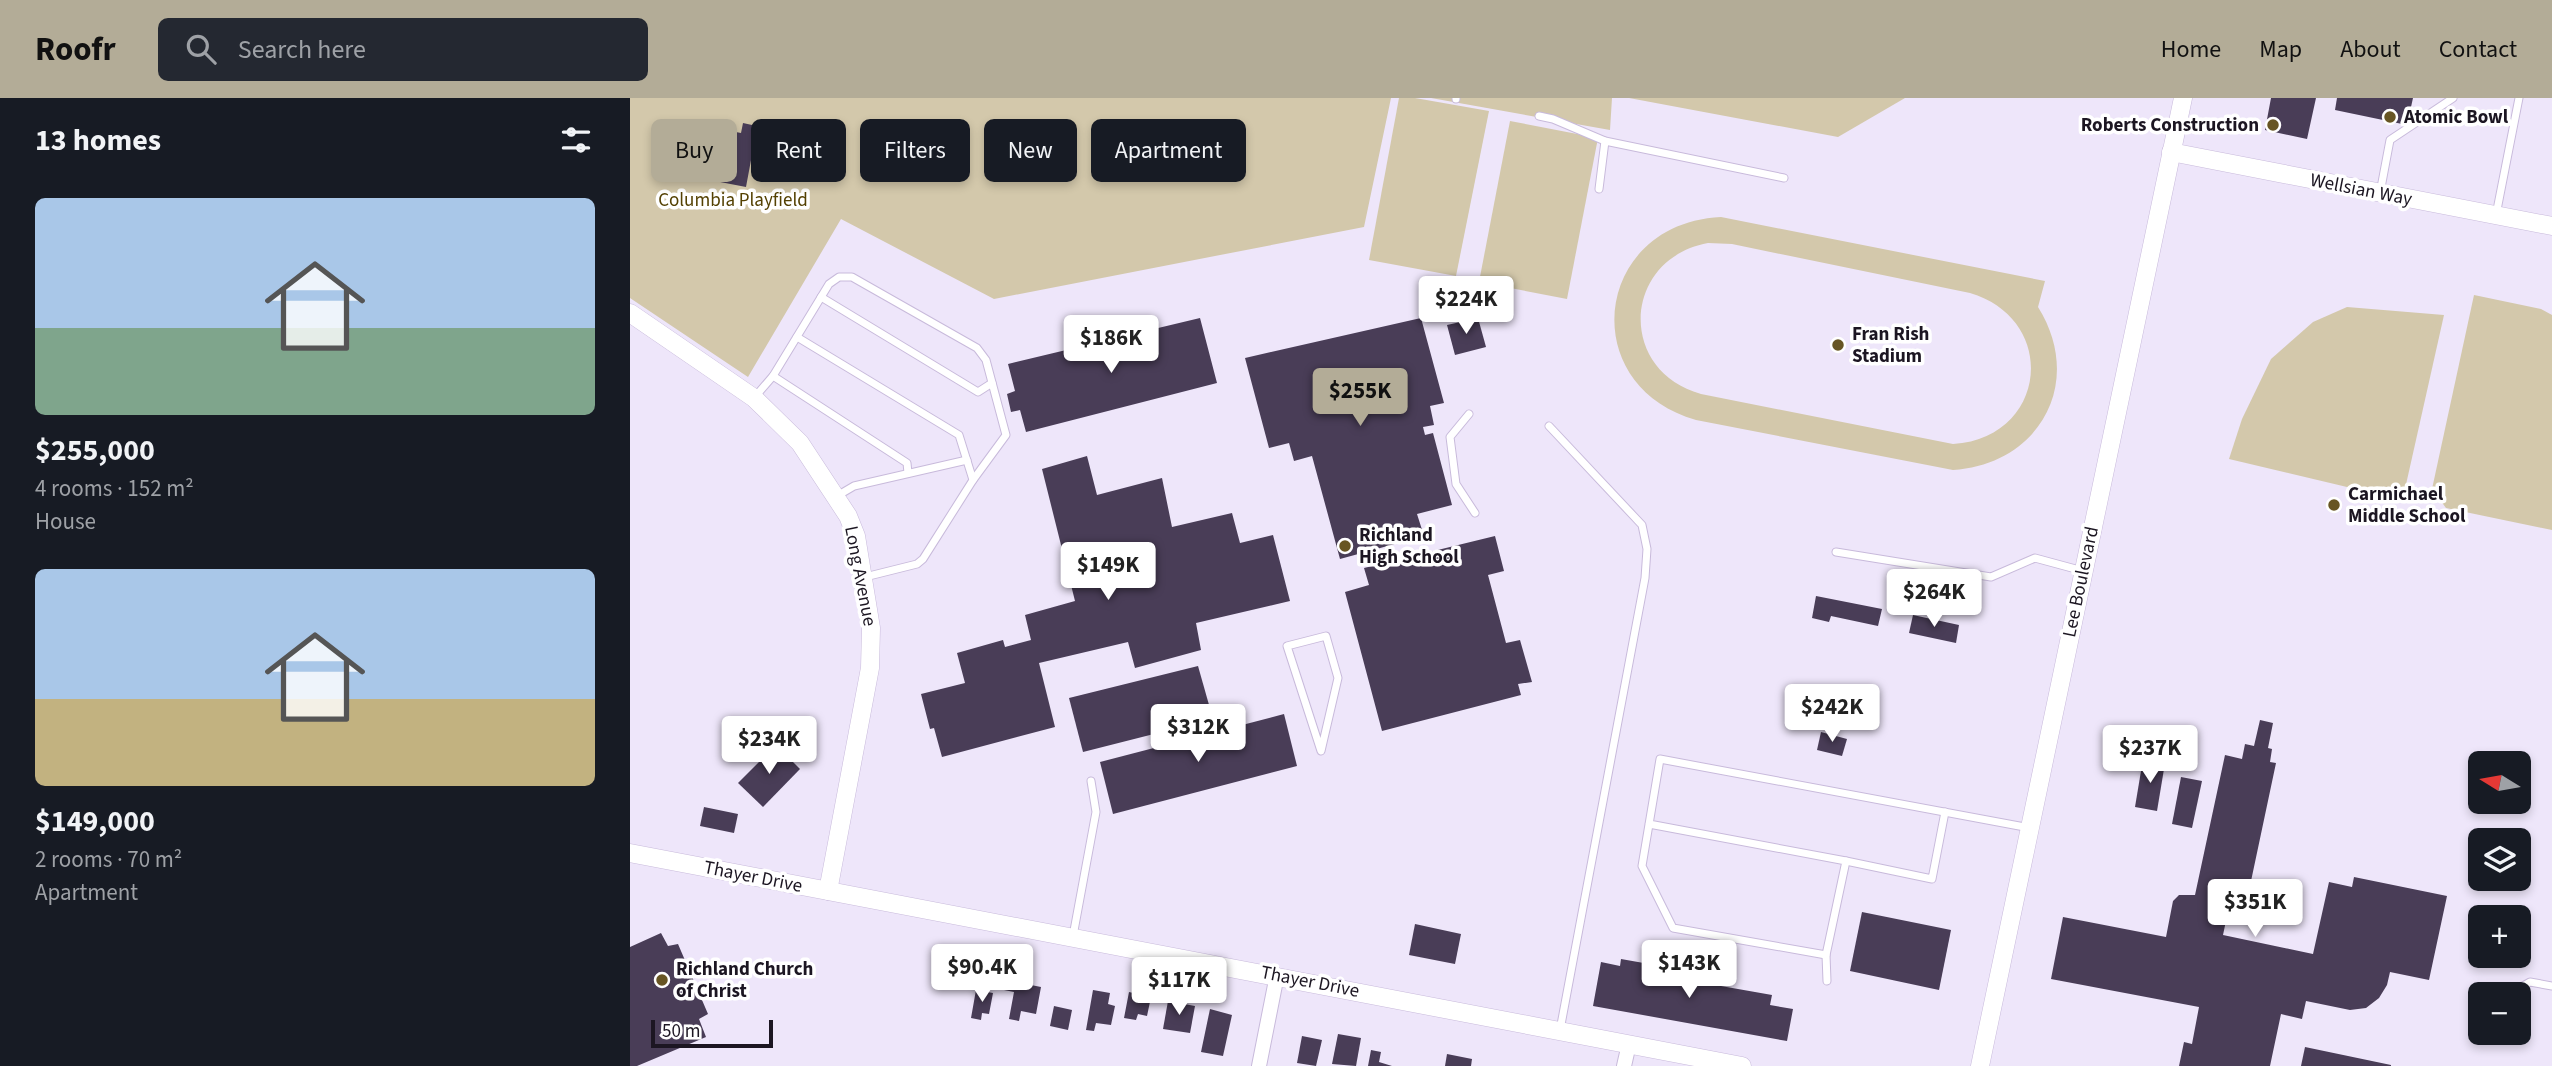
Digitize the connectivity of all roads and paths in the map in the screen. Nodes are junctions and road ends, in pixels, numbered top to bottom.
1 (2183, 98) edge
2 (2453, 98) edge
3 (2519, 98) edge
4 (1539, 116) dead end
5 (1605, 141) junction
6 (2171, 152) junction
7 (1784, 178) dead end
8 (1599, 189) dead end
9 (2380, 193) junction
10 (2496, 216) junction
11 (2552, 226) edge
12 (821, 297) junction
13 (630, 313) edge
14 (797, 337) junction
15 (773, 376) junction
16 (992, 383) junction
17 (754, 398) junction
18 (1469, 414) dead end
19 (1549, 426) dead end
20 (967, 460) junction
21 (908, 473) junction
22 (973, 480) junction
23 (836, 497) junction
24 (1475, 513) dead end
25 (1836, 552) dead end
26 (2083, 571) junction
27 (864, 577) junction
28 (1321, 751) joint
29 (1091, 781) dead end
30 (1945, 812) junction
31 (1649, 824) junction
32 (2030, 828) junction
33 (630, 853) edge
34 (1846, 861) junction
35 (828, 891) junction
36 (1073, 937) junction
37 (1826, 955) junction
38 (1277, 975) junction
39 (1827, 981) dead end
40 (2531, 982) edge
41 (2552, 986) edge
42 (1559, 1030) junction
43 (1629, 1044) junction
44 (1259, 1066) edge
45 (1624, 1066) edge
46 (1742, 1066) edge
47 (1980, 1066) edge

1 - 6 street, Lee Boulevard
2 - 9 lane
3 - 10 lane
4 - 5 lane
5 - 7 lane
5 - 8 lane
6 - 9 street, Wellsian Way
6 - 26 street, Lee Boulevard
9 - 10 street, Wellsian Way
10 - 11 street, Wellsian Way
12 - 14 lane
12 - 16 lane
12 - 16 lane
13 - 17 street, Long Avenue
14 - 15 lane
14 - 20 lane
15 - 17 lane
15 - 21 lane
16 - 22 lane
17 - 23 street, Long Avenue
18 - 24 lane
19 - 42 lane
20 - 21 lane
20 - 22 lane
21 - 23 lane
22 - 27 lane
23 - 27 street, Long Avenue
25 - 26 lane
26 - 32 street, Lee Boulevard
27 - 35 street, Long Avenue
28 - 28 lane
29 - 36 lane
30 - 31 lane
30 - 32 lane
30 - 34 lane
31 - 34 lane
31 - 37 lane
32 - 47 street, Lee Boulevard
33 - 35 street, Thayer Drive
34 - 37 lane
35 - 36 street, Thayer Drive
36 - 38 street, Thayer Drive
37 - 39 lane
38 - 42 street, Thayer Drive
38 - 44 street
40 - 41 lane
42 - 43 street, Thayer Drive
43 - 45 street
43 - 46 street, Thayer Drive

